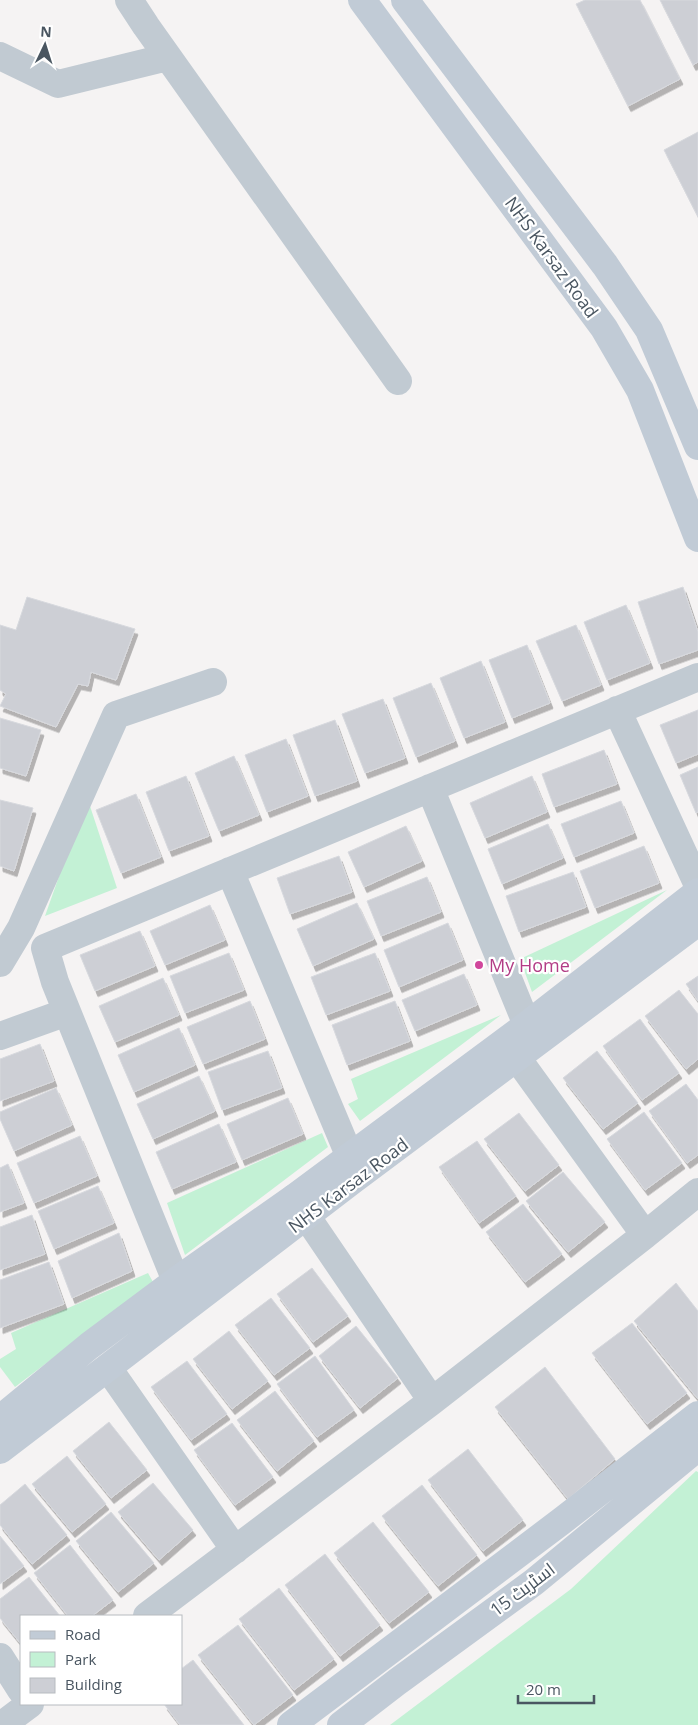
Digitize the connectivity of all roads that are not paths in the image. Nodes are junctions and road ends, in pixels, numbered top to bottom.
1 (129, 0) edge
2 (362, 0) edge
3 (405, 0) edge
4 (0, 56) edge
5 (168, 56) junction
6 (617, 283) junction
7 (588, 304) junction
8 (398, 382) dead end
9 (698, 446) edge
10 (698, 538) edge
11 (698, 677) edge
12 (213, 682) dead end
13 (617, 710) junction
14 (430, 788) junction
15 (230, 871) junction
16 (698, 885) edge
17 (698, 892) edge
18 (698, 922) edge
19 (0, 964) edge
20 (67, 1012) junction
21 (528, 1025) junction
22 (0, 1036) edge
23 (518, 1058) junction
24 (350, 1157) junction
25 (698, 1192) edge
26 (300, 1207) junction
27 (645, 1235) junction
28 (176, 1280) junction
29 (108, 1368) junction
30 (432, 1400) junction
31 (3, 1410) edge
32 (698, 1415) edge
33 (698, 1447) edge
34 (0, 1450) edge
35 (235, 1550) junction
36 (148, 1615) edge
37 (0, 1657) edge
38 (20, 1688) edge
39 (29, 1705) edge
40 (2, 1725) edge
41 (291, 1725) edge
42 (341, 1725) edge

1 - 5 street
2 - 7 street, NHS Karsaz Road
3 - 6 street
4 - 5 street
5 - 8 street
6 - 7 street
6 - 9 street
7 - 10 street, NHS Karsaz Road
11 - 13 street
12 - 19 street
13 - 14 street
13 - 16 street
14 - 15 street
14 - 21 street
15 - 20 street
15 - 24 street
17 - 21 street, NHS Karsaz Road
18 - 23 street, NHS Karsaz Road
20 - 22 street
20 - 28 street
21 - 24 street, NHS Karsaz Road
23 - 26 street, NHS Karsaz Road
23 - 27 street
24 - 26 street, NHS Karsaz Road
25 - 27 street
26 - 28 street, NHS Karsaz Road
26 - 29 street, NHS Karsaz Road
26 - 30 street
27 - 30 street
28 - 31 street, NHS Karsaz Road
29 - 34 street, NHS Karsaz Road
29 - 35 street
30 - 35 street
32 - 41 street
33 - 42 street, اسٹریٹ 15
35 - 36 street
37 - 38 street
39 - 40 street

